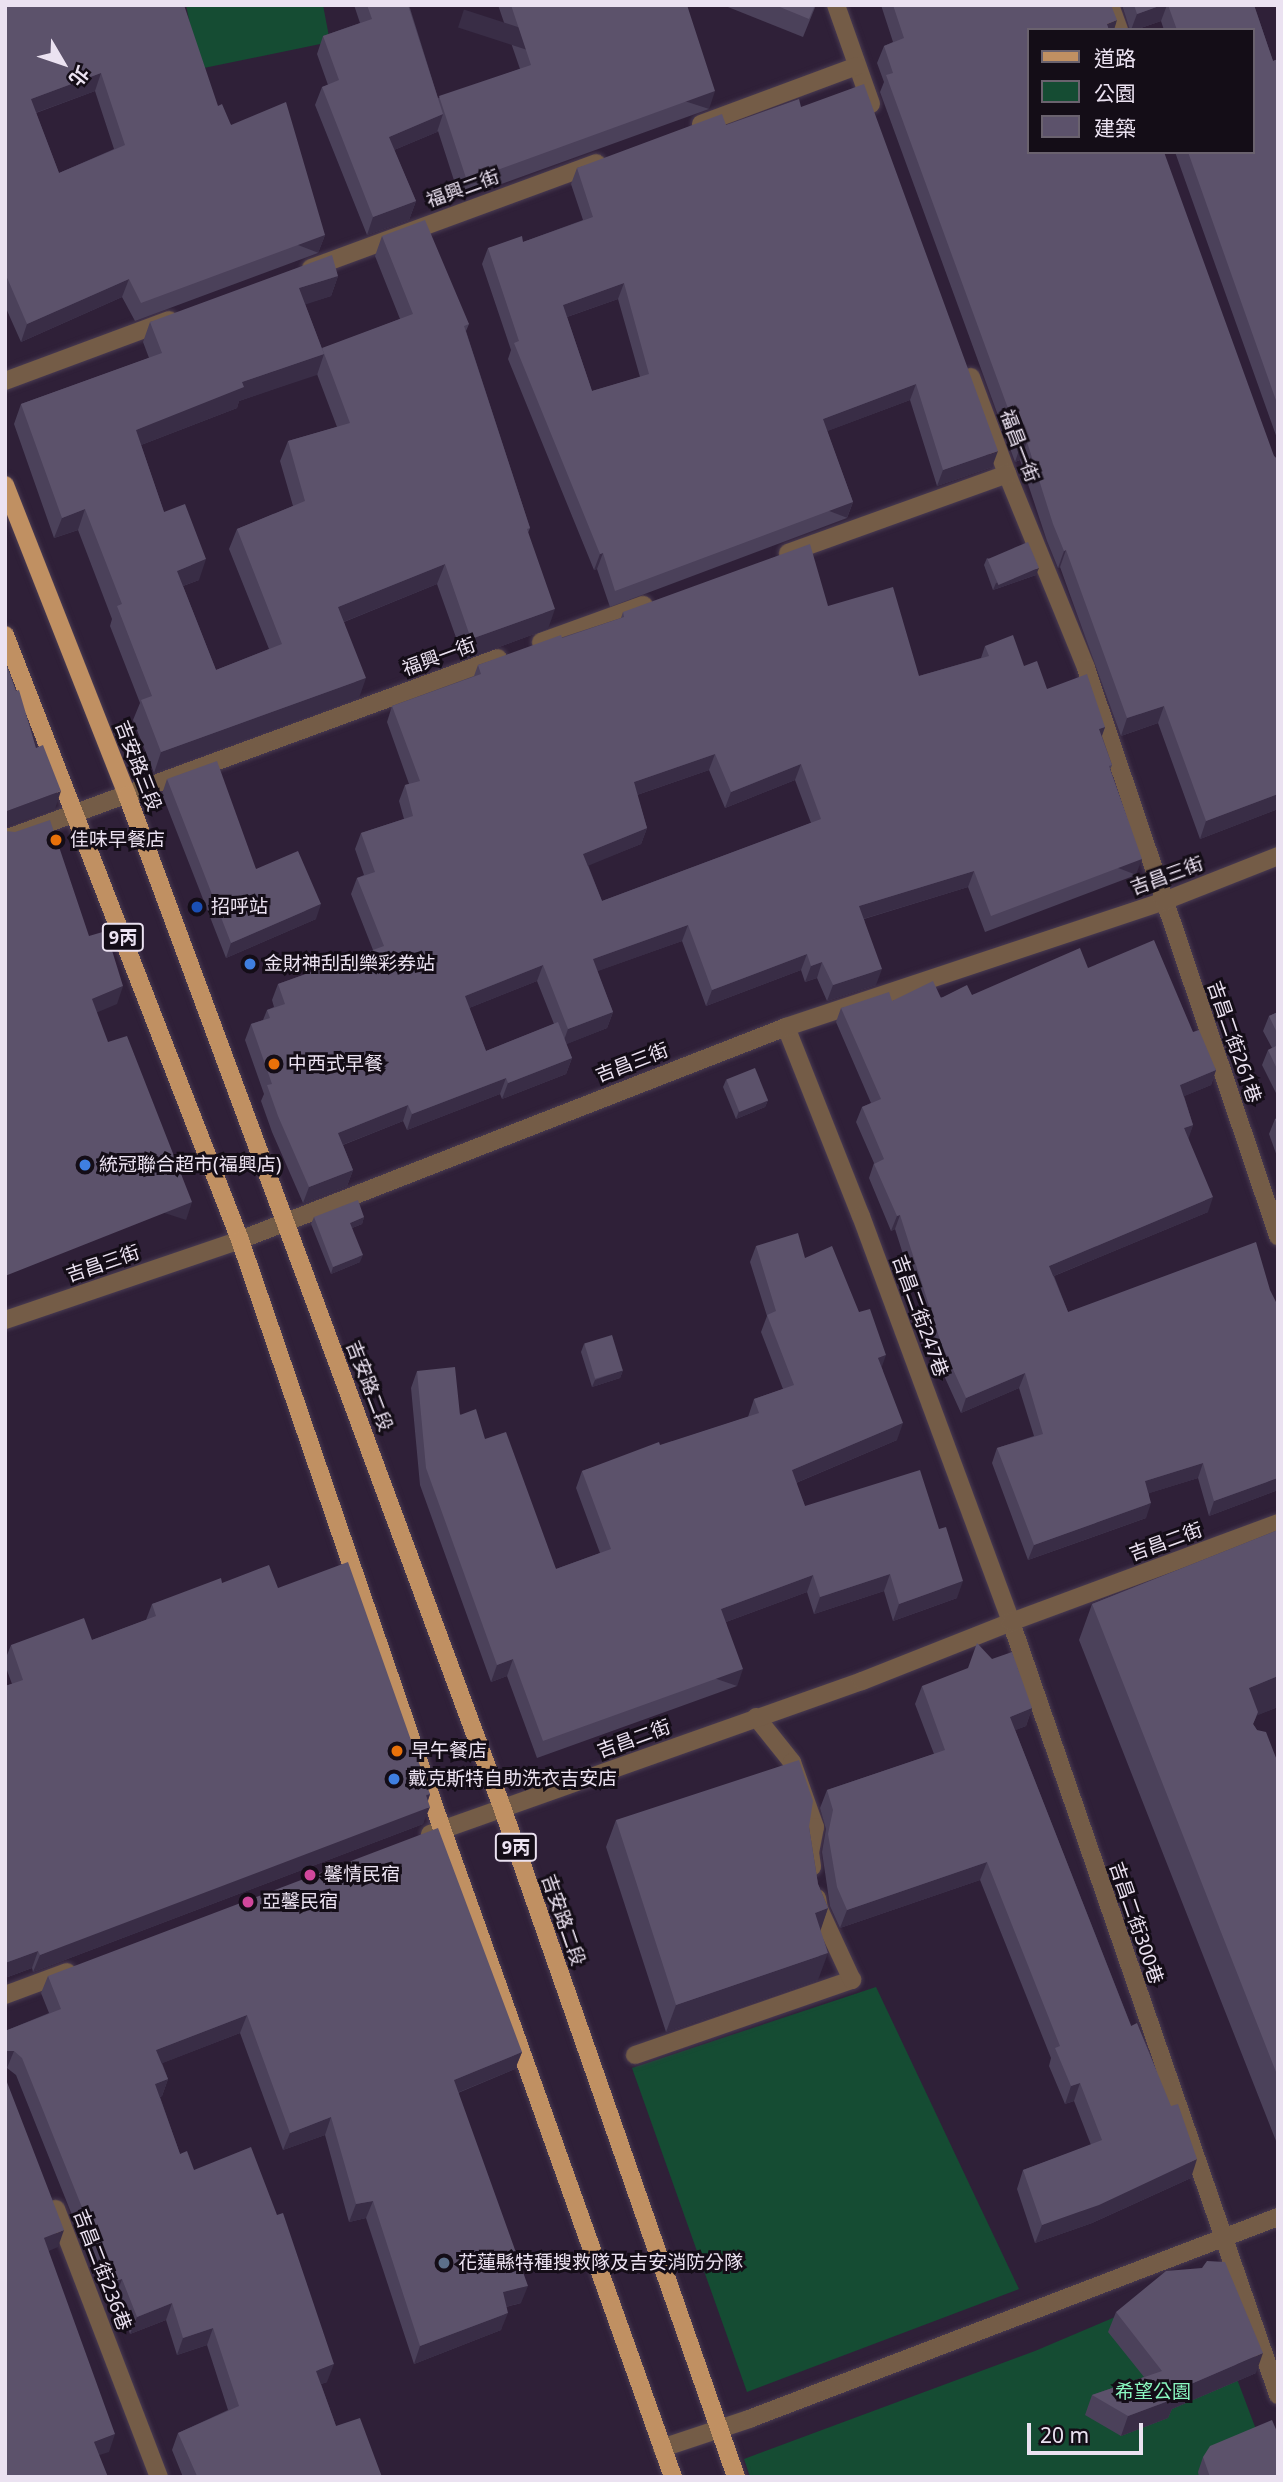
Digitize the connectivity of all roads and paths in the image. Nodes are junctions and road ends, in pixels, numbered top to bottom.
1 (836, 5) edge
2 (1110, 5) edge
3 (1118, 28) edge
4 (857, 66) junction
5 (876, 117) edge
6 (687, 129) edge
7 (608, 158) edge
8 (294, 274) edge
9 (189, 313) edge
10 (965, 359) edge
11 (5, 381) edge
12 (1007, 474) junction
13 (5, 485) edge
14 (772, 558) edge
15 (654, 601) edge
16 (5, 635) edge
17 (127, 795) junction
18 (75, 813) junction
19 (5, 839) edge
20 (1278, 856) edge
21 (1164, 901) junction
22 (786, 1027) junction
23 (285, 1221) junction
24 (1278, 1236) edge
25 (240, 1240) junction
26 (5, 1320) edge
27 (1278, 1523) edge
28 (1011, 1622) junction
29 (756, 1717) junction
30 (503, 1810) junction
31 (442, 1829) junction
32 (417, 1839) edge
33 (79, 1967) edge
34 (5, 1995) edge
35 (635, 2055) dead end
36 (50, 2194) edge
37 (1278, 2217) edge
38 (1222, 2237) junction
39 (1278, 2395) edge
40 (718, 2430) junction
41 (662, 2448) junction
42 (159, 2477) edge
43 (673, 2477) edge
44 (736, 2477) edge

1 - 4 street
2 - 3 street
4 - 5 street
4 - 6 street
7 - 8 street, 福興二街
9 - 11 street
10 - 12 street, 福昌一街
12 - 14 street
12 - 21 street, 福昌一街
13 - 17 main road, 吉安路三段 / 9丙
15 - 17 street, 福興一街
16 - 18 main road, 9丙
17 - 18 street, 福興一街
17 - 23 main road, 吉安路三段 / 9丙
18 - 19 street, 福興一街
18 - 25 main road, 9丙
20 - 21 street, 吉昌三街
21 - 22 street, 吉昌三街
21 - 24 street, 吉昌二街261巷
22 - 23 street, 吉昌三街
22 - 28 street, 吉昌二街247巷
23 - 25 street, 吉昌三街
23 - 30 main road, 吉安路二段 / 9丙
25 - 26 street, 吉昌三街
25 - 31 main road, 9丙
27 - 28 street, 吉昌二街
28 - 29 street, 吉昌二街
28 - 38 street, 吉昌二街300巷
29 - 30 street, 吉昌二街
29 - 35 street
30 - 31 street, 吉昌二街
30 - 40 main road, 吉安路二段 / 9丙
31 - 32 street, 吉昌二街
31 - 41 main road, 9丙
33 - 34 street
36 - 42 street, 吉昌二街236巷
37 - 38 street
38 - 39 street, 吉昌二街300巷
38 - 40 street
40 - 41 street
40 - 44 main road, 吉安路二段 / 9丙
41 - 43 main road, 9丙

